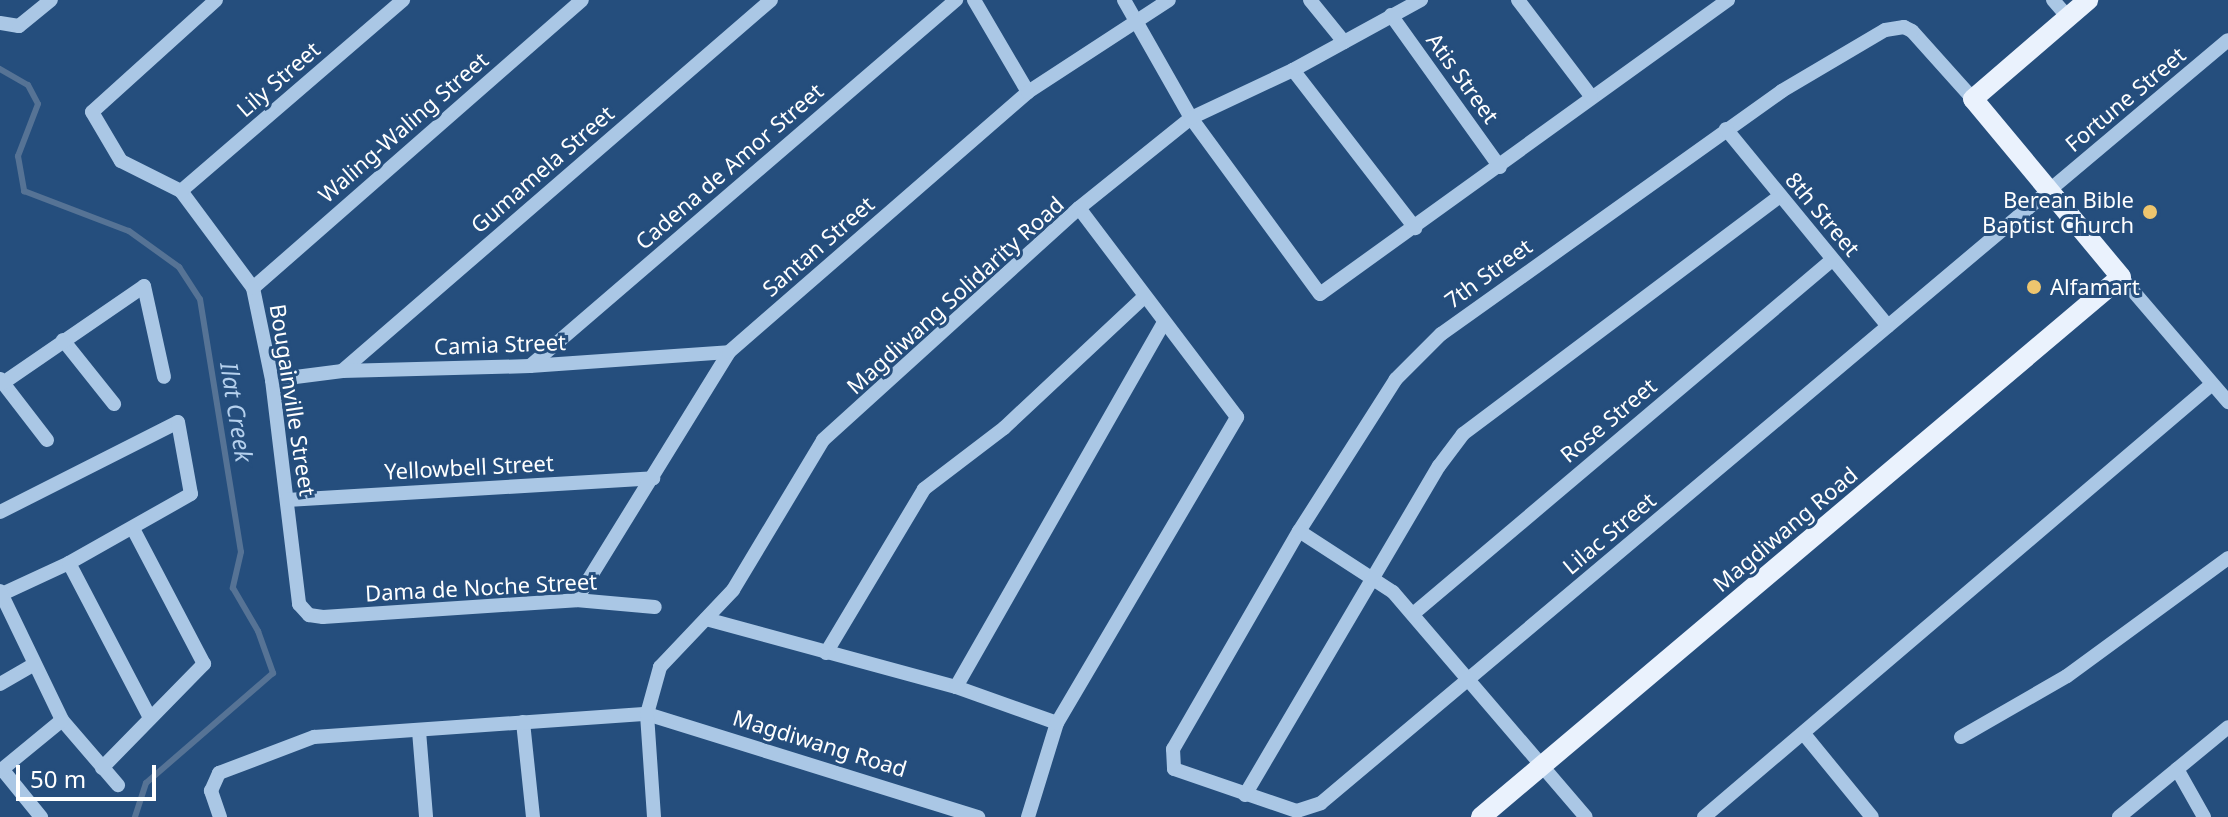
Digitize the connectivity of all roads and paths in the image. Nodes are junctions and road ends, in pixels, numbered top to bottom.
1 (51, 0) edge
2 (216, 0) edge
3 (403, 0) edge
4 (582, 0) edge
5 (771, 0) edge
6 (956, 0) edge
7 (974, 0) edge
8 (1124, 0) edge
9 (1169, 0) edge
10 (1310, 0) edge
11 (1421, 0) edge
12 (1518, 0) edge
13 (1728, 0) edge
14 (2053, 0) edge
15 (2088, 0) edge
16 (1391, 15) junction
17 (2068, 17) junction
18 (1136, 19) junction
19 (0, 23) edge
20 (2228, 40) edge
21 (1344, 42) junction
22 (1293, 70) junction
23 (1028, 92) junction
24 (1591, 96) junction
25 (1973, 99) junction
26 (1191, 118) junction
27 (1726, 129) junction
28 (1500, 167) junction
29 (181, 191) junction
30 (2050, 192) junction
31 (1779, 197) junction
32 (1079, 208) junction
33 (1415, 228) junction
34 (1832, 260) junction
35 (2121, 277) junction
36 (253, 288) junction
37 (1144, 297) junction
38 (1164, 323) junction
39 (1888, 326) junction
40 (63, 340) junction
41 (729, 352) junction
42 (530, 366) junction
43 (342, 371) junction
44 (164, 377) dead end
45 (272, 380) junction
46 (2, 381) edge
47 (2212, 384) junction
48 (2228, 402) edge
49 (114, 404) dead end
50 (47, 440) dead end
51 (653, 478) junction
52 (287, 500) junction
53 (0, 512) edge
54 (133, 529) junction
55 (1299, 531) junction
56 (2228, 558) edge
57 (69, 563) junction
58 (1373, 575) junction
59 (1, 593) edge
60 (576, 600) junction
61 (655, 607) dead end
62 (1413, 614) junction
63 (309, 615) joint
64 (706, 619) junction
65 (826, 653) junction
66 (34, 664) junction
67 (1468, 681) junction
68 (0, 684) edge
69 (956, 687) junction
70 (647, 714) junction
71 (150, 718) junction
72 (62, 720) junction
73 (523, 722) junction
74 (1057, 723) junction
75 (2228, 727) edge
76 (419, 731) junction
77 (1804, 734) junction
78 (1961, 737) dead end
79 (1171, 764) joint
80 (1542, 766) junction
81 (102, 768) junction
82 (2177, 769) junction
83 (1, 770) edge
84 (118, 785) dead end
85 (1245, 795) junction
86 (41, 817) edge
87 (220, 817) edge
88 (426, 817) edge
89 (533, 817) edge
90 (654, 817) edge
91 (978, 817) edge
92 (1028, 817) edge
93 (1481, 817) edge
94 (1586, 817) edge
95 (1704, 817) edge
96 (1872, 817) edge
97 (2119, 817) edge
98 (2204, 817) edge

1 - 19 street
2 - 29 street, Bougainville Street
3 - 29 street, Lily Street
4 - 36 street, Waling-Waling Street
5 - 43 street, Gumamela Street
6 - 42 street, Cadena de Amor Street
7 - 23 street
8 - 18 street
9 - 18 street, Santan Street
10 - 21 street
11 - 16 street
12 - 24 street
13 - 24 street
14 - 17 street
15 - 17 main road
16 - 21 street
16 - 28 street, Atis Street
17 - 25 main road
18 - 23 street, Santan Street
18 - 26 street
20 - 30 street, Fortune Street
21 - 22 street
22 - 26 street
22 - 33 street
23 - 41 street, Santan Street
24 - 28 street
25 - 27 street, 7th Street
25 - 30 main road
26 - 32 street
26 - 33 street
27 - 31 street, 8th Street
27 - 55 street, 7th Street
28 - 33 street
29 - 36 street, Bougainville Street
30 - 35 main road
30 - 39 street, Lilac Street
31 - 34 street, 8th Street
31 - 58 street
32 - 37 street, Magdiwang Solidarity Road
32 - 64 street, Magdiwang Solidarity Road
34 - 39 street, 8th Street
34 - 62 street, Rose Street
35 - 47 street
35 - 80 main road, Magdiwang Road
36 - 45 street, Bougainville Street
37 - 38 street, Magdiwang Solidarity Road
37 - 65 street
38 - 69 street
38 - 74 street, Magdiwang Solidarity Road
39 - 67 street, Lilac Street
40 - 44 street
40 - 46 street
40 - 49 street
41 - 42 street, Camia Street
41 - 51 street, Santan Street
42 - 43 street, Camia Street
43 - 45 street, Camia Street
45 - 52 street, Bougainville Street
46 - 50 street
47 - 48 street
47 - 77 street
51 - 52 street, Yellowbell Street
51 - 60 street, Santan Street
52 - 63 street, Bougainville Street
53 - 54 street
54 - 57 street
54 - 71 street
55 - 58 street
55 - 79 street, 7th Street
56 - 78 street
57 - 59 street
57 - 71 street
58 - 62 street
58 - 85 street
59 - 66 street
60 - 61 street, Dama de Noche Street
60 - 63 street, Dama de Noche Street
62 - 67 street
64 - 65 street
64 - 70 street, Magdiwang Solidarity Road
65 - 69 street
66 - 68 street
66 - 72 street
67 - 80 street
67 - 85 street, Lilac Street
69 - 74 street
70 - 73 street
70 - 90 street, Magdiwang Solidarity Road
70 - 91 street, Magdiwang Road
71 - 81 street
72 - 81 street
72 - 83 street
73 - 76 street
73 - 89 street
74 - 92 street, Magdiwang Solidarity Road
75 - 82 street
76 - 87 street
76 - 88 street
77 - 95 street
77 - 96 street
79 - 85 street, Lilac Street
80 - 93 main road, Magdiwang Road
80 - 94 street
81 - 84 street
82 - 97 street
82 - 98 street
83 - 86 street

